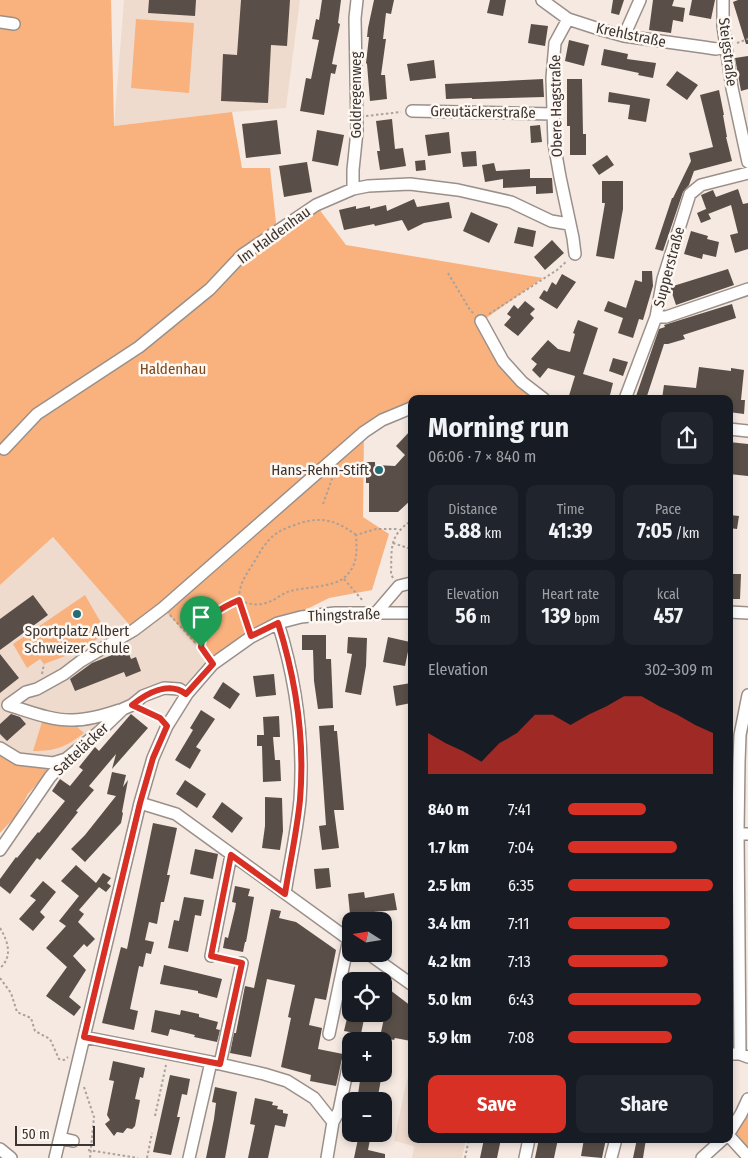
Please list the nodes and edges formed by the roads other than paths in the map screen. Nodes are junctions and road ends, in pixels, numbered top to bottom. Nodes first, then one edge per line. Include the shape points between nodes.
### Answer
1 (357, 0) edge
2 (542, 0) edge
3 (640, 0) edge
4 (723, 0) edge
5 (568, 19) junction
6 (0, 22) edge
7 (14, 24) dead end
8 (624, 36) junction
9 (726, 47) junction
10 (412, 111) road end
11 (554, 114) junction
12 (744, 126) edge
13 (748, 162) edge
14 (748, 173) edge
15 (354, 189) junction
16 (570, 224) junction
17 (574, 254) road end
18 (748, 289) edge
19 (656, 317) junction
20 (481, 321) road end
21 (539, 395) edge
22 (627, 395) edge
23 (408, 409) edge
24 (733, 429) edge
25 (748, 431) edge
26 (0, 437) edge
27 (2, 451) edge
28 (408, 584) edge
29 (733, 612) edge
30 (408, 613) edge
31 (748, 613) edge
32 (375, 614) junction
33 (278, 623) junction
34 (186, 694) junction
35 (748, 695) edge
36 (128, 707) junction
37 (746, 716) edge
38 (0, 748) edge
39 (66, 759) junction
40 (743, 762) edge
41 (140, 803) junction
42 (738, 833) edge
43 (0, 850) edge
44 (231, 855) junction
45 (285, 894) junction
46 (342, 934) edge
47 (211, 956) road end
48 (345, 962) edge
49 (380, 962) edge
50 (242, 963) road end
51 (408, 982) edge
52 (329, 1034) dead end
53 (84, 1037) junction
54 (739, 1055) edge
55 (216, 1063) junction
56 (345, 1082) edge
57 (748, 1099) edge
58 (333, 1122) junction
59 (733, 1127) edge
60 (60, 1138) junction
61 (733, 1139) edge
62 (73, 1141) dead end
63 (528, 1143) edge
64 (615, 1143) edge
65 (719, 1143) edge
66 (0, 1149) edge
67 (748, 1157) edge
68 (11, 1158) edge
69 (55, 1158) edge
70 (189, 1158) edge
71 (327, 1158) edge
72 (525, 1158) edge
73 (611, 1158) edge
74 (702, 1158) edge

1 - 15 street, Goldregenweg
2 - 5 street, Krehlstraße
3 - 8 street
4 - 9 street, Steigstraße
5 - 8 street, Krehlstraße
5 - 11 street, Obere Hagstraße via 555,44 552,78
6 - 7 street
8 - 9 street, Krehlstraße
9 - 12 street, Steigstraße
10 - 11 street, Greutäckerstraße
11 - 16 street, Obere Hagstraße via 556,152
12 - 13 street, Steigstraße
14 - 19 street, Supperstraße via 701,185 690,194 663,279
15 - 16 street, Im Haldenhau via 410,184 458,190 511,202 551,221
15 - 27 street, Im Haldenhau via 316,205 242,255 210,289 138,347 37,414
16 - 17 street, Obere Hagstraße
18 - 19 street via 666,317
19 - 22 street, Supperstraße
20 - 21 street via 504,361
23 - 36 street via 364,432 134,630 8,705 47,717 73,720
24 - 25 street
26 - 27 street, Im Haldenhau
28 - 32 street via 399,586
29 - 31 street
30 - 32 street, Thingstraße
32 - 33 street, Thingstraße via 335,613
33 - 34 street, Thingstraße via 251,636 213,664
33 - 45 street via 295,687 301,766
34 - 36 street, Satteläcker via 179,689 164,688 143,696
34 - 41 street, Thingstraße via 153,758
35 - 37 street
36 - 39 street, Satteläcker
37 - 40 street via 740,735
38 - 39 street via 18,759 53,762
39 - 43 street, Satteläcker
40 - 42 street
41 - 44 street via 176,814
41 - 53 street, Thingstraße
42 - 54 street
44 - 45 street
44 - 47 street
45 - 46 street
48 - 52 street
49 - 51 street
50 - 55 street
53 - 55 street
53 - 60 street, Thingstraße
55 - 58 street via 287,1081 314,1098
55 - 70 street
56 - 58 street via 339,1111
57 - 59 street
58 - 71 street
60 - 62 street
60 - 69 street, Thingstraße
61 - 67 street
63 - 72 street
64 - 73 street
65 - 74 street
66 - 68 street

